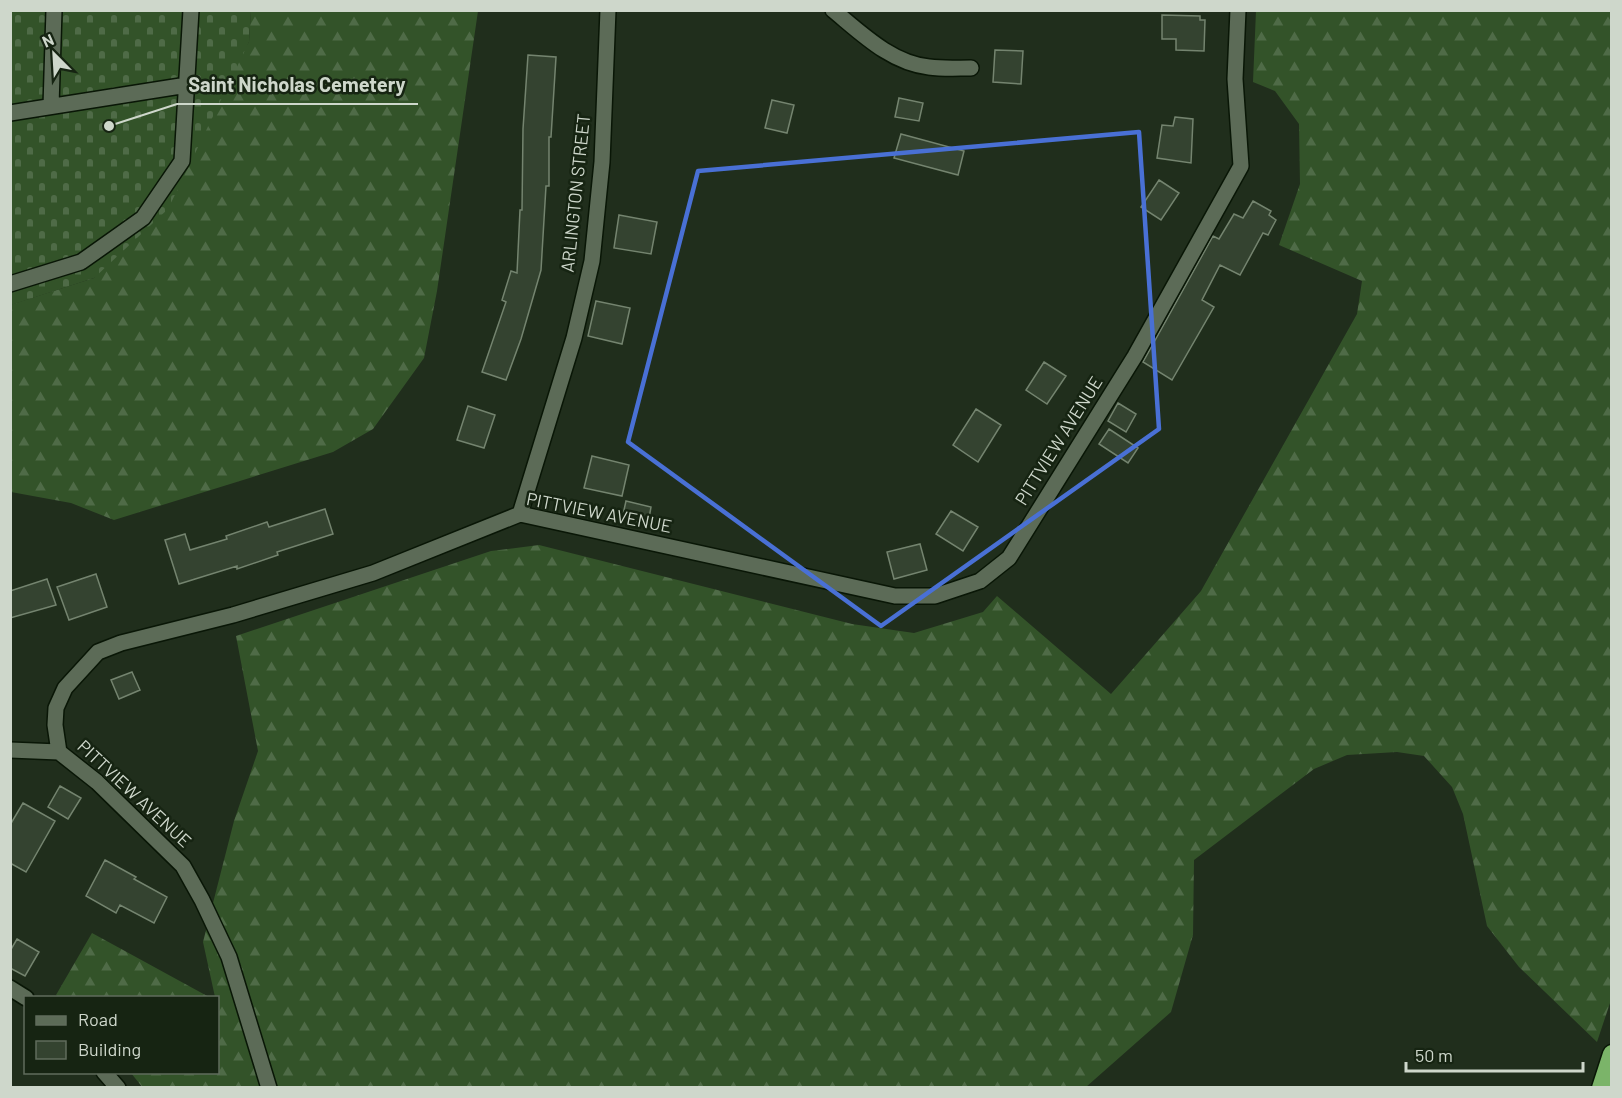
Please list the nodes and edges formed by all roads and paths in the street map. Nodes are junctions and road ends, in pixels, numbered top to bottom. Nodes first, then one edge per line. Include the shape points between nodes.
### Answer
1 (54, 10) edge
2 (191, 10) edge
3 (608, 10) edge
4 (833, 10) edge
5 (1238, 10) edge
6 (971, 68) dead end
7 (188, 85) junction
8 (51, 106) junction
9 (10, 113) edge
10 (10, 284) edge
11 (520, 514) junction
12 (10, 750) edge
13 (59, 752) junction
14 (10, 988) edge
15 (24, 997) edge
16 (1611, 1054) edge
17 (106, 1074) edge
18 (118, 1088) edge
19 (269, 1088) edge
20 (1601, 1088) edge

1 - 8 street
2 - 7 street
3 - 11 street, ARLINGTON STREET via 602,162 592,261 574,338
4 - 6 street via 876,45 902,60 928,67
5 - 11 street, PITTVIEW AVENUE via 1235,79 1241,166 1135,356 1009,558 980,581 935,596 895,596
7 - 8 street
7 - 10 street via 182,161 143,218 81,262
8 - 9 street
11 - 13 street, PITTVIEW AVENUE via 373,573 233,615 121,642 98,652 64,688 55,725
12 - 13 street
13 - 19 street, PITTVIEW AVENUE via 183,866 229,957
14 - 15 street
16 - 20 highway
17 - 18 street

